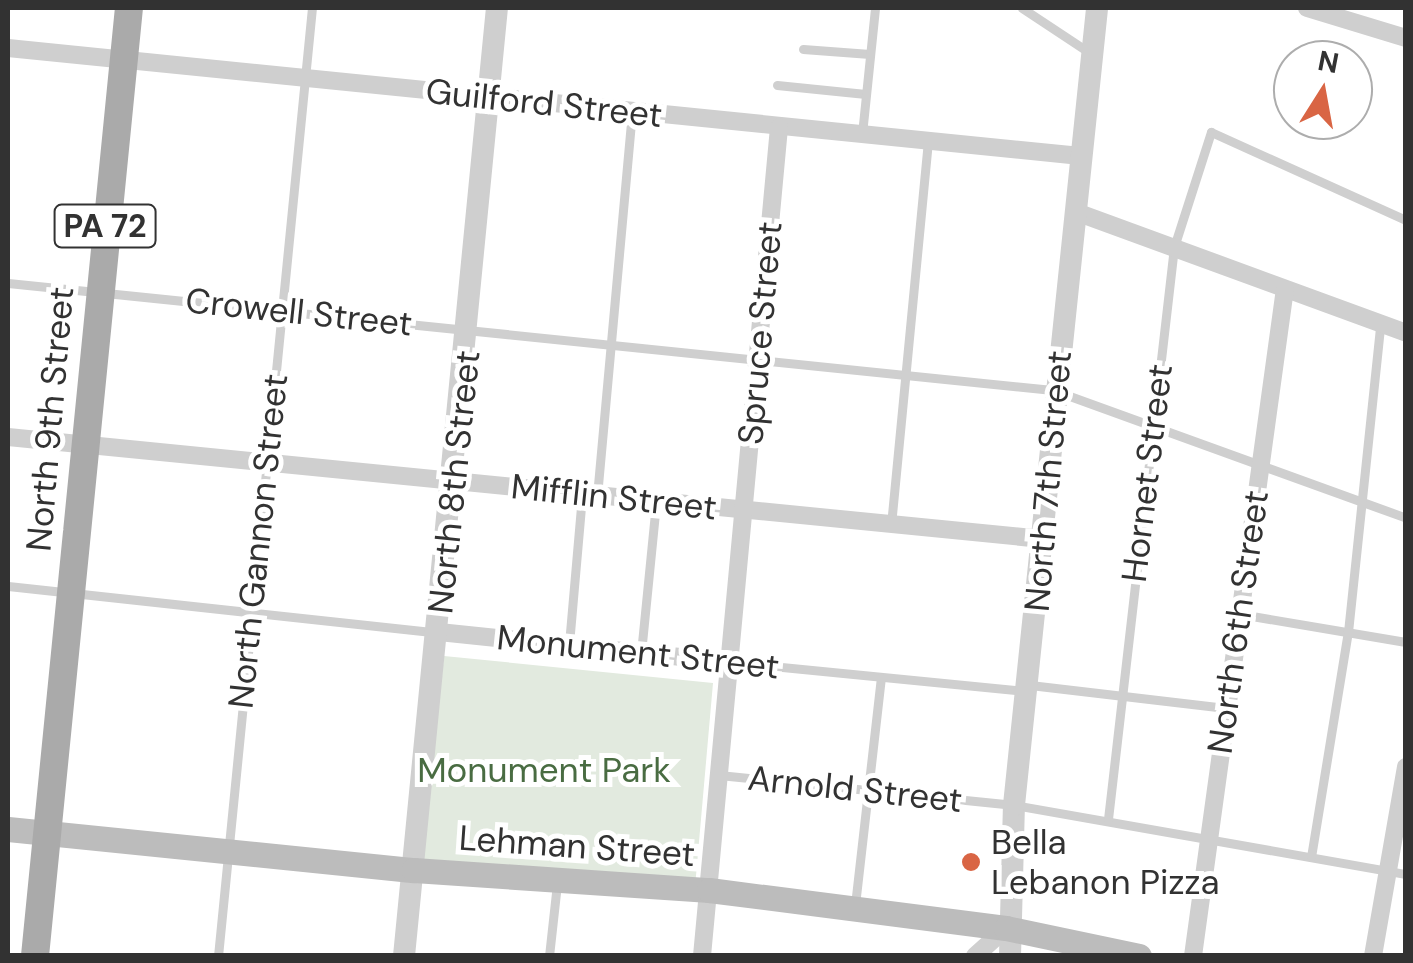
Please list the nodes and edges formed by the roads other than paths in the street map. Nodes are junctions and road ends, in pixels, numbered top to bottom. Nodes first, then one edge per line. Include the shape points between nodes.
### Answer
1 (129, 8) edge
2 (312, 8) edge
3 (497, 8) edge
4 (875, 8) edge
5 (1022, 8) edge
6 (1097, 8) edge
7 (1307, 8) edge
8 (1406, 38) edge
9 (8, 48) edge
10 (803, 50) dead end
11 (870, 54) junction
12 (1092, 54) junction
13 (124, 59) junction
14 (305, 78) junction
15 (777, 85) dead end
16 (866, 94) junction
17 (490, 96) junction
18 (632, 113) junction
19 (780, 128) junction
20 (862, 137) junction
21 (928, 144) junction
22 (1081, 156) junction
23 (1076, 212) junction
24 (1406, 220) edge
25 (1174, 247) junction
26 (8, 282) edge
27 (1285, 289) junction
28 (97, 292) junction
29 (282, 310) junction
30 (1380, 325) junction
31 (469, 328) junction
32 (1406, 333) edge
33 (611, 342) junction
34 (758, 358) junction
35 (906, 372) junction
36 (1054, 390) junction
37 (1154, 423) junction
38 (8, 437) edge
39 (84, 444) junction
40 (266, 462) junction
41 (1259, 464) junction
42 (452, 480) junction
43 (590, 495) junction
44 (656, 500) junction
45 (1362, 501) junction
46 (744, 509) junction
47 (1406, 518) edge
48 (891, 525) junction
49 (1042, 538) junction
50 (8, 586) edge
51 (73, 592) junction
52 (251, 614) junction
53 (1240, 614) junction
54 (439, 632) junction
55 (1348, 632) junction
56 (1406, 642) edge
57 (569, 644) junction
58 (641, 653) junction
59 (730, 662) junction
60 (881, 677) junction
61 (1030, 688) junction
62 (1121, 696) junction
63 (1227, 708) junction
64 (1406, 767) edge
65 (719, 775) junction
66 (869, 790) junction
67 (1014, 805) junction
68 (1108, 819) junction
69 (8, 829) edge
70 (49, 833) junction
71 (1209, 838) junction
72 (228, 851) junction
73 (1311, 857) junction
74 (414, 870) junction
75 (1396, 872) edge
76 (558, 879) junction
77 (709, 890) junction
78 (855, 908) junction
79 (1006, 928) junction
80 (35, 956) edge
81 (218, 956) edge
82 (404, 956) edge
83 (550, 956) edge
84 (702, 956) edge
85 (975, 956) edge
86 (1010, 956) edge
87 (1139, 956) edge
88 (1192, 956) edge
89 (1372, 956) edge

1 - 13 main road, North 9th Street / PA 72
2 - 14 lane, North Gannon Street
3 - 17 street, North 8th Street
4 - 11 lane
5 - 12 lane
6 - 12 street, North 7th Street
7 - 8 street
9 - 13 street, Guilford Street
10 - 11 lane
11 - 16 lane
12 - 22 street, North 7th Street
13 - 14 street, Guilford Street
13 - 28 main road, North 9th Street / PA 72
14 - 17 street, Guilford Street
14 - 29 lane, North Gannon Street
15 - 16 lane
16 - 20 lane
17 - 18 street, Guilford Street
17 - 31 street, North 8th Street
18 - 19 street, Guilford Street
18 - 33 lane
19 - 20 street, Guilford Street
19 - 34 street, Spruce Street
20 - 21 street, Guilford Street
21 - 22 street, Guilford Street
21 - 35 lane
22 - 23 street, North 7th Street
23 - 25 street
23 - 36 street, North 7th Street
24 - 25 lane, Hornet Street via 1211,132
25 - 27 street
25 - 37 lane, Hornet Street
26 - 28 lane, Crowell Street
27 - 30 street
27 - 41 street, North 6th Street
28 - 29 lane, Crowell Street
28 - 39 main road, North 9th Street / PA 72
29 - 31 lane, Crowell Street
29 - 40 lane, North Gannon Street
30 - 32 street
30 - 45 lane
31 - 33 lane, Crowell Street
31 - 42 street, North 8th Street
33 - 34 lane, Crowell Street
33 - 43 lane
34 - 35 lane, Crowell Street
34 - 46 street, Spruce Street
35 - 36 lane, Crowell Street
35 - 48 lane
36 - 37 lane, Crowell Street
36 - 49 street, North 7th Street
37 - 41 lane, Crowell Street
37 - 62 lane, Hornet Street
38 - 39 street, Mifflin Street
39 - 40 street, Mifflin Street
39 - 51 main road, North 9th Street / PA 72
40 - 42 street, Mifflin Street
40 - 52 lane, North Gannon Street
41 - 45 lane, Crowell Street
41 - 53 street, North 6th Street
42 - 43 street, Mifflin Street
42 - 54 street, North 8th Street
43 - 44 street, Mifflin Street
43 - 57 lane
44 - 46 street, Mifflin Street
44 - 58 lane
45 - 47 lane, Crowell Street
45 - 55 lane
46 - 48 street, Mifflin Street
46 - 59 street, Spruce Street
48 - 49 street, Mifflin Street
49 - 61 street, North 7th Street
50 - 51 lane, Monument Street
51 - 52 lane, Monument Street
51 - 70 main road, North 9th Street / PA 72
52 - 54 lane, Monument Street
52 - 72 lane, North Gannon Street
53 - 55 lane
53 - 63 street, North 6th Street
54 - 57 street, Monument Street
54 - 74 street, North 8th Street
55 - 56 lane
55 - 73 lane
57 - 58 street, Monument Street
58 - 59 street, Monument Street
59 - 60 lane, Monument Street
59 - 65 street, Spruce Street
60 - 61 lane, Monument Street
60 - 66 lane
61 - 62 lane, Monument Street
61 - 67 street, North 7th Street
62 - 63 lane, Monument Street
62 - 68 lane, Hornet Street
63 - 71 street, North 6th Street
64 - 75 street
65 - 66 lane, Arnold Street
65 - 77 street, Spruce Street
66 - 67 lane, Arnold Street
66 - 78 lane
67 - 68 lane, Arnold Street
67 - 79 street, North 7th Street
68 - 71 lane, Arnold Street
69 - 70 main road, Lehman Street
70 - 72 main road, Lehman Street
70 - 80 main road, North 9th Street / PA 72
71 - 73 lane, Arnold Street
71 - 88 street, North 6th Street
72 - 74 main road, Lehman Street
72 - 81 lane, North Gannon Street
73 - 75 lane, Arnold Street
74 - 76 main road, Lehman Street
74 - 82 street, North 8th Street
75 - 89 street
76 - 77 main road, Lehman Street
76 - 83 lane
77 - 78 main road, Lehman Street
77 - 84 street, Spruce Street
78 - 79 main road, Lehman Street
79 - 85 street
79 - 86 street, North 7th Street
79 - 87 main road, Lehman Street

